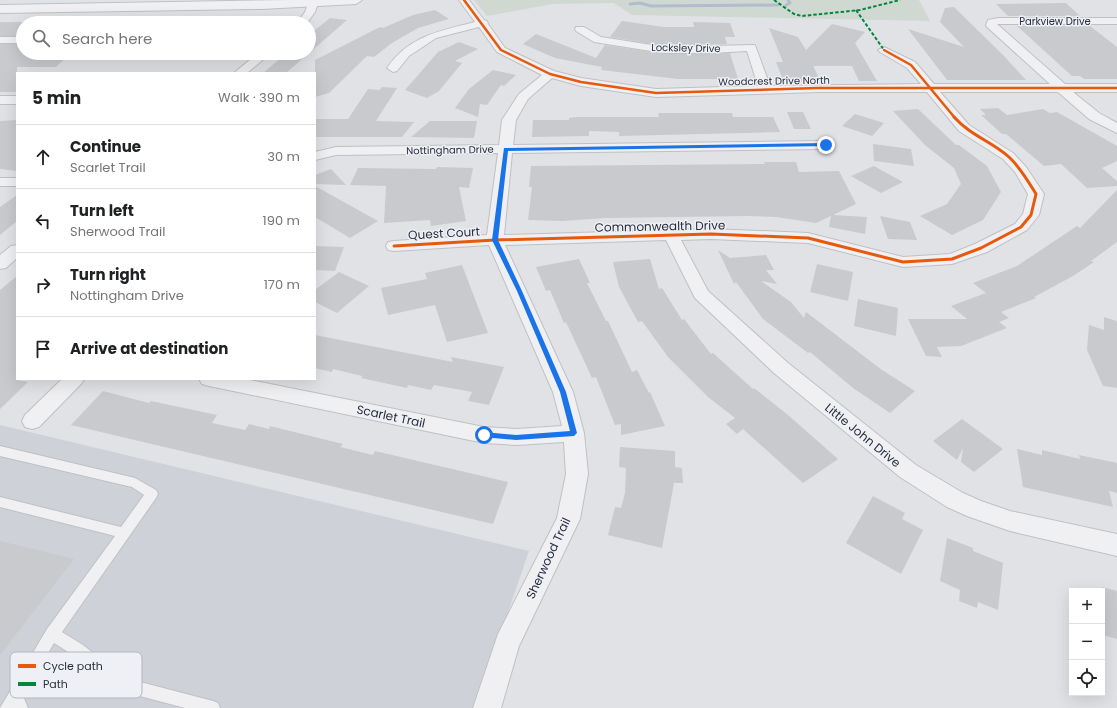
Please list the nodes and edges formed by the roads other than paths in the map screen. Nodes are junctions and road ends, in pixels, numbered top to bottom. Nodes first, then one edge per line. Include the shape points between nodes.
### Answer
1 (356, 0) edge
2 (464, 0) edge
3 (313, 3) junction
4 (0, 9) edge
5 (307, 16) edge
6 (1105, 21) junction
7 (1117, 21) edge
8 (483, 24) junction
9 (580, 28) dead end
10 (1117, 30) edge
11 (0, 40) edge
12 (16, 40) edge
13 (884, 50) dead end
14 (256, 60) edge
15 (393, 68) dead end
16 (241, 72) edge
17 (550, 74) junction
18 (1062, 88) junction
19 (1117, 88) edge
20 (766, 89) junction
21 (931, 89) junction
22 (0, 100) edge
23 (16, 100) edge
24 (1117, 129) edge
25 (826, 145) dead end
26 (505, 149) junction
27 (316, 156) edge
28 (0, 182) edge
29 (16, 182) edge
30 (671, 235) junction
31 (495, 240) junction
32 (394, 246) dead end
33 (16, 251) edge
34 (0, 264) edge
35 (73, 380) edge
36 (215, 380) edge
37 (32, 421) dead end
38 (574, 433) junction
39 (0, 451) edge
40 (0, 502) edge
41 (123, 533) junction
42 (1117, 545) edge
43 (52, 634) junction
44 (41, 652) edge
45 (81, 652) edge
46 (142, 689) edge
47 (13, 698) edge
48 (17, 698) edge
49 (7, 708) edge
50 (22, 708) edge
51 (213, 708) edge
52 (487, 708) edge

1 - 3 street
2 - 8 street, Woodcrest Drive North
3 - 4 street
3 - 5 street
6 - 7 street, Parkview Drive
6 - 10 street
6 - 18 street, Parkview Drive via 992,22 994,29
8 - 15 street via 432,36 405,54
8 - 17 street, Woodcrest Drive North via 501,50
9 - 20 street, Locksley Drive via 598,40 664,50 751,47
11 - 12 street
13 - 21 street, Commonwealth Drive via 910,65
14 - 16 street
17 - 20 street, Woodcrest Drive North via 581,82 656,93
17 - 26 street via 523,97 509,120
18 - 19 street, Woodcrest Drive North
18 - 21 street, Woodcrest Drive North
18 - 24 street via 1094,116
20 - 21 street, Woodcrest Drive North
21 - 30 street, Commonwealth Drive via 964,128 1008,156 1021,170 1036,194 1031,215 1022,227 981,248 952,259 903,262 808,238
22 - 23 street
25 - 26 street, Nottingham Drive
26 - 27 street, Nottingham Drive via 336,151
26 - 31 street
28 - 29 street
30 - 31 street, Commonwealth Drive
30 - 42 street, Little John Drive via 701,294 781,368 908,471 955,500 975,509 1016,523
31 - 32 street, Quest Court
31 - 38 street, Sherwood Trail via 563,392
33 - 34 street
35 - 37 street
36 - 38 street, Scarlet Trail via 484,435 516,437
38 - 52 street, Sherwood Trail via 576,474 568,519 507,644
39 - 41 lane via 135,483 152,494
40 - 41 lane
41 - 43 lane
43 - 44 lane
43 - 45 lane
46 - 51 lane
47 - 49 lane
48 - 50 lane

